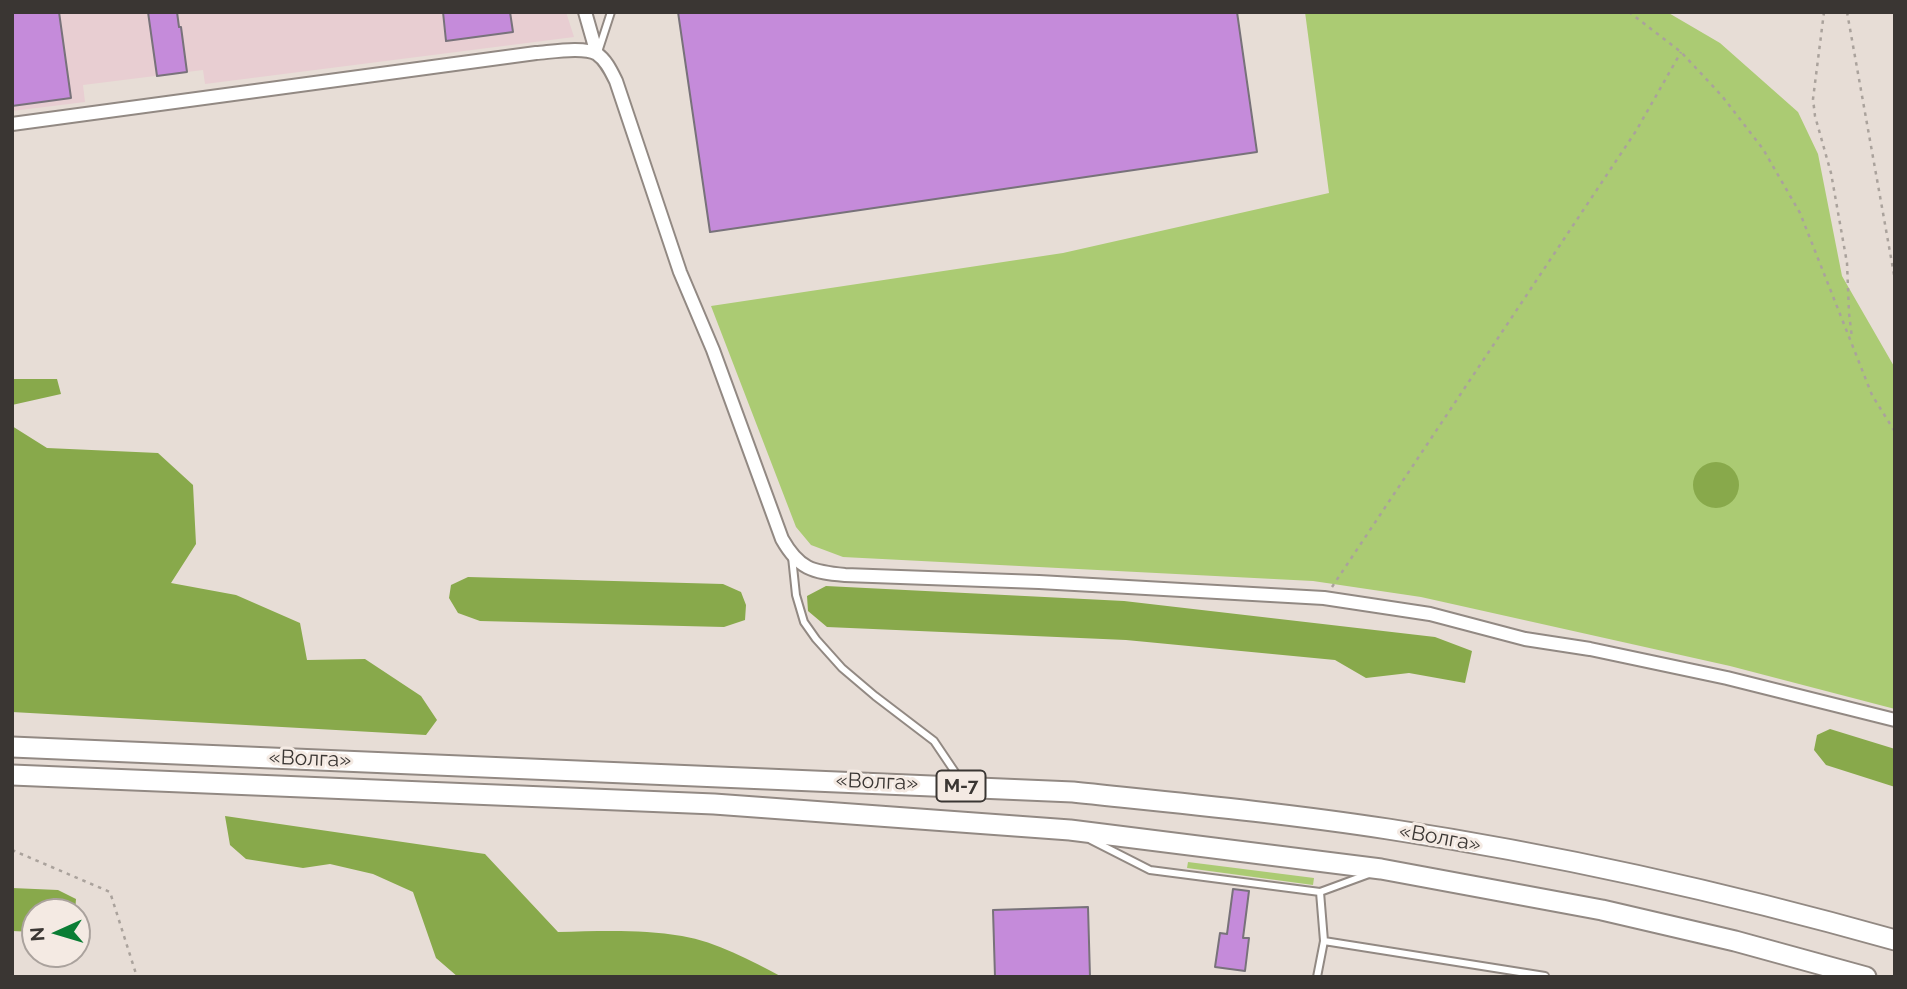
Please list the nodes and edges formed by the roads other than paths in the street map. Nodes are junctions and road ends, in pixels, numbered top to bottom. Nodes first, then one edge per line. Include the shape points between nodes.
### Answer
1 (585, 12) edge
2 (611, 12) edge
3 (597, 54) junction
4 (12, 124) edge
5 (792, 557) junction
6 (1895, 720) edge
7 (12, 747) edge
8 (12, 775) edge
9 (965, 786) junction
10 (1070, 830) junction
11 (1381, 869) junction
12 (1320, 892) junction
13 (1895, 940) edge
14 (1324, 941) junction
15 (1545, 976) edge
16 (1317, 977) edge
17 (1866, 977) edge

1 - 3 street
2 - 3 lane
3 - 4 street via 536,53
3 - 5 street via 615,81 680,272
5 - 6 street via 811,569 845,575 1324,598 1430,614
5 - 9 lane via 796,595 804,622 816,639 842,668 934,741
7 - 9 highway, «Волга» / М-7
8 - 10 highway, «Волга» / М-7 via 713,804
9 - 13 highway, «Волга» / М-7 via 1087,793 1388,829 1608,868
10 - 11 highway, «Волга» / М-7
10 - 12 lane via 1150,870
11 - 12 lane
11 - 17 highway, «Волга» / М-7 via 1602,909
12 - 14 lane
14 - 15 lane
14 - 16 lane

